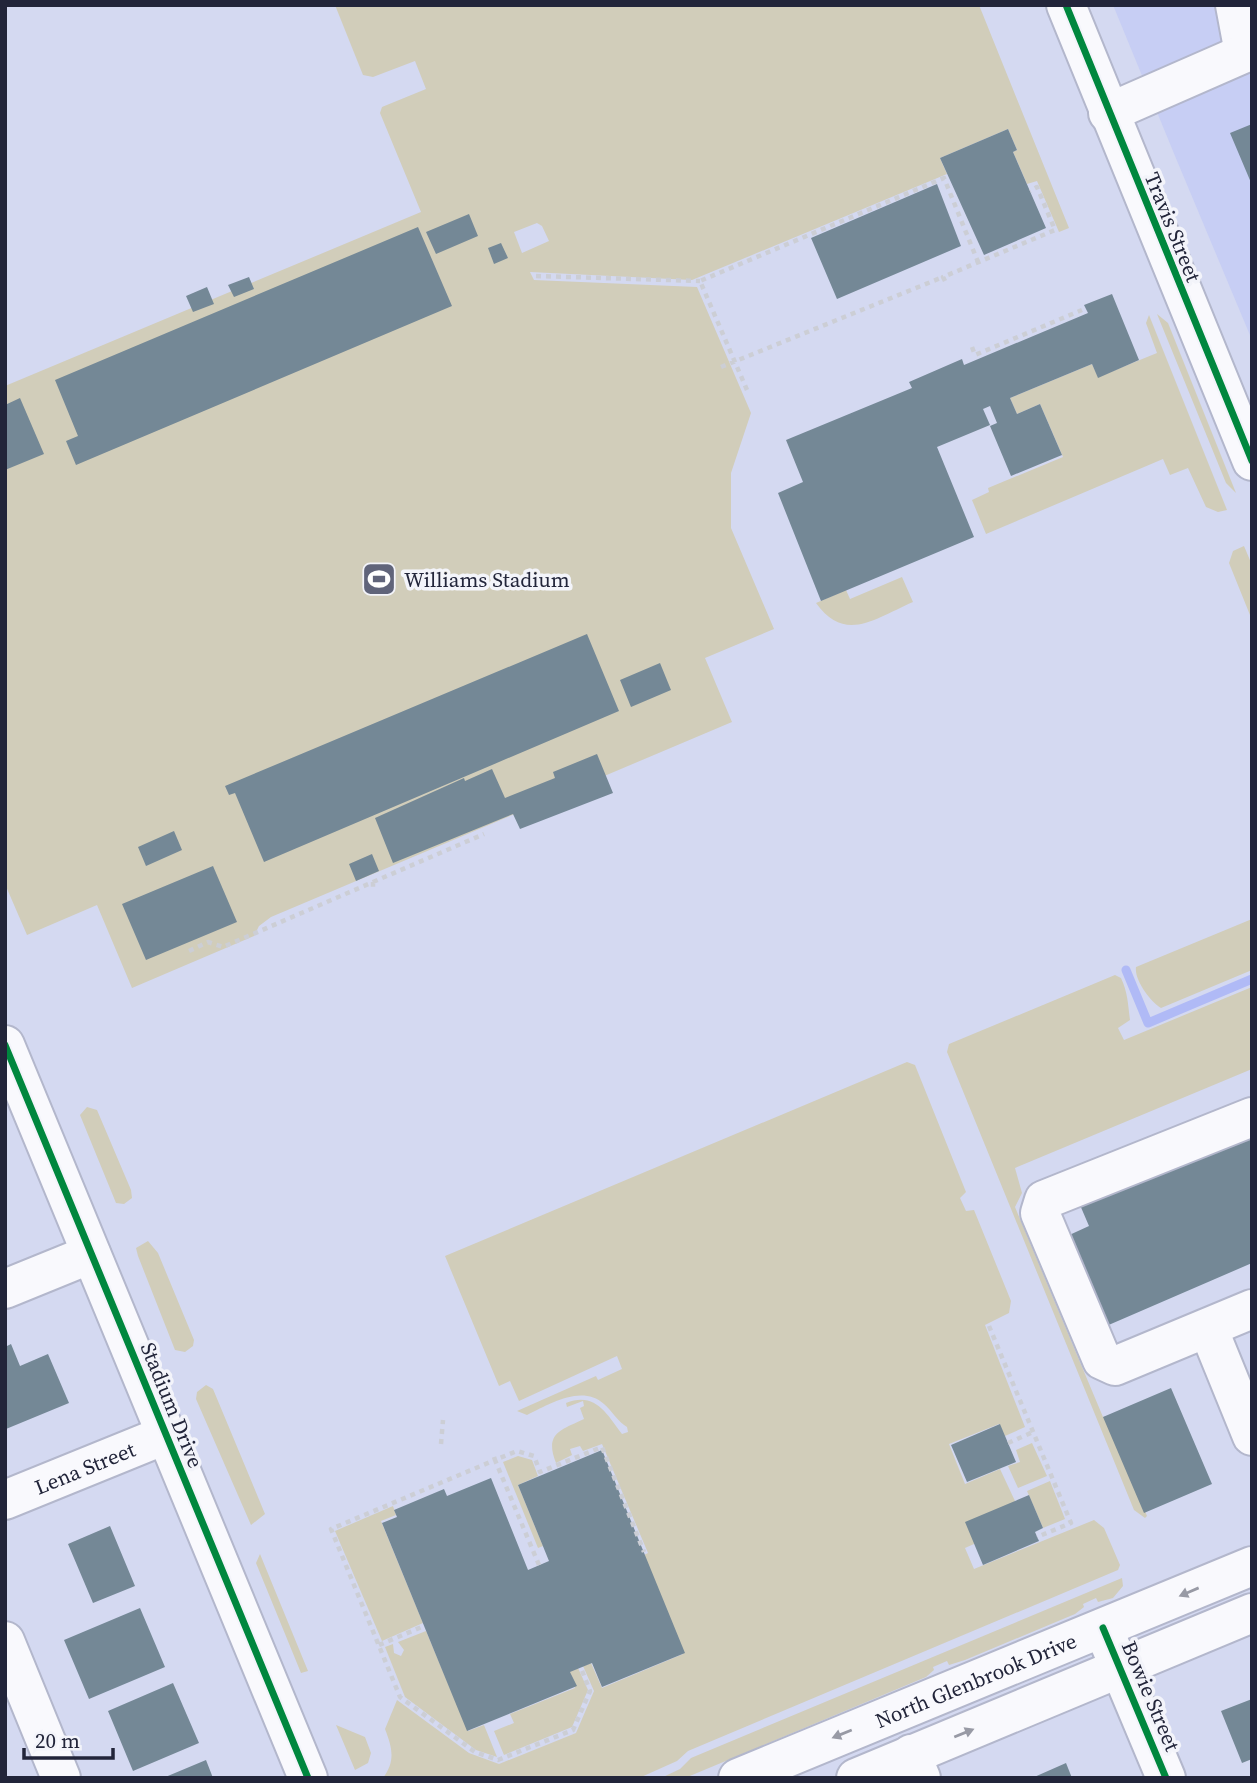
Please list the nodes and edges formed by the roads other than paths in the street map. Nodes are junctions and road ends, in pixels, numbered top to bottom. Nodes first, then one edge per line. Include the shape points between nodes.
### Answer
1 (1066, 5) edge
2 (1235, 5) edge
3 (1248, 51) edge
4 (1108, 113) junction
5 (1252, 461) edge
6 (8, 1058) edge
7 (1252, 1117) edge
8 (91, 1254) junction
9 (5, 1289) edge
10 (1252, 1309) edge
11 (1208, 1328) junction
12 (165, 1435) junction
13 (1252, 1436) edge
14 (5, 1500) edge
15 (1252, 1566) edge
16 (1252, 1613) edge
17 (1103, 1628) junction
18 (5, 1641) edge
19 (1121, 1670) junction
20 (916, 1766) edge
21 (61, 1778) edge
22 (308, 1778) edge
23 (738, 1778) edge
24 (856, 1778) edge
25 (1166, 1778) edge

1 - 4 street, Travis Street
2 - 3 street
3 - 4 street
4 - 5 street, Travis Street
6 - 8 street, Stadium Drive
7 - 11 street via 1044,1200 1040,1213 1102,1360 1115,1366
8 - 9 street
8 - 12 street, Stadium Drive
10 - 11 street
11 - 13 street
12 - 14 street, Lena Street
12 - 22 street, Stadium Drive
15 -> 17 street, North Glenbrook Drive
16 - 19 street
17 - 19 street, Bowie Street
17 -> 23 street, North Glenbrook Drive
18 - 21 street
20 -> 19 street
19 - 25 street, Bowie Street
20 - 24 street

